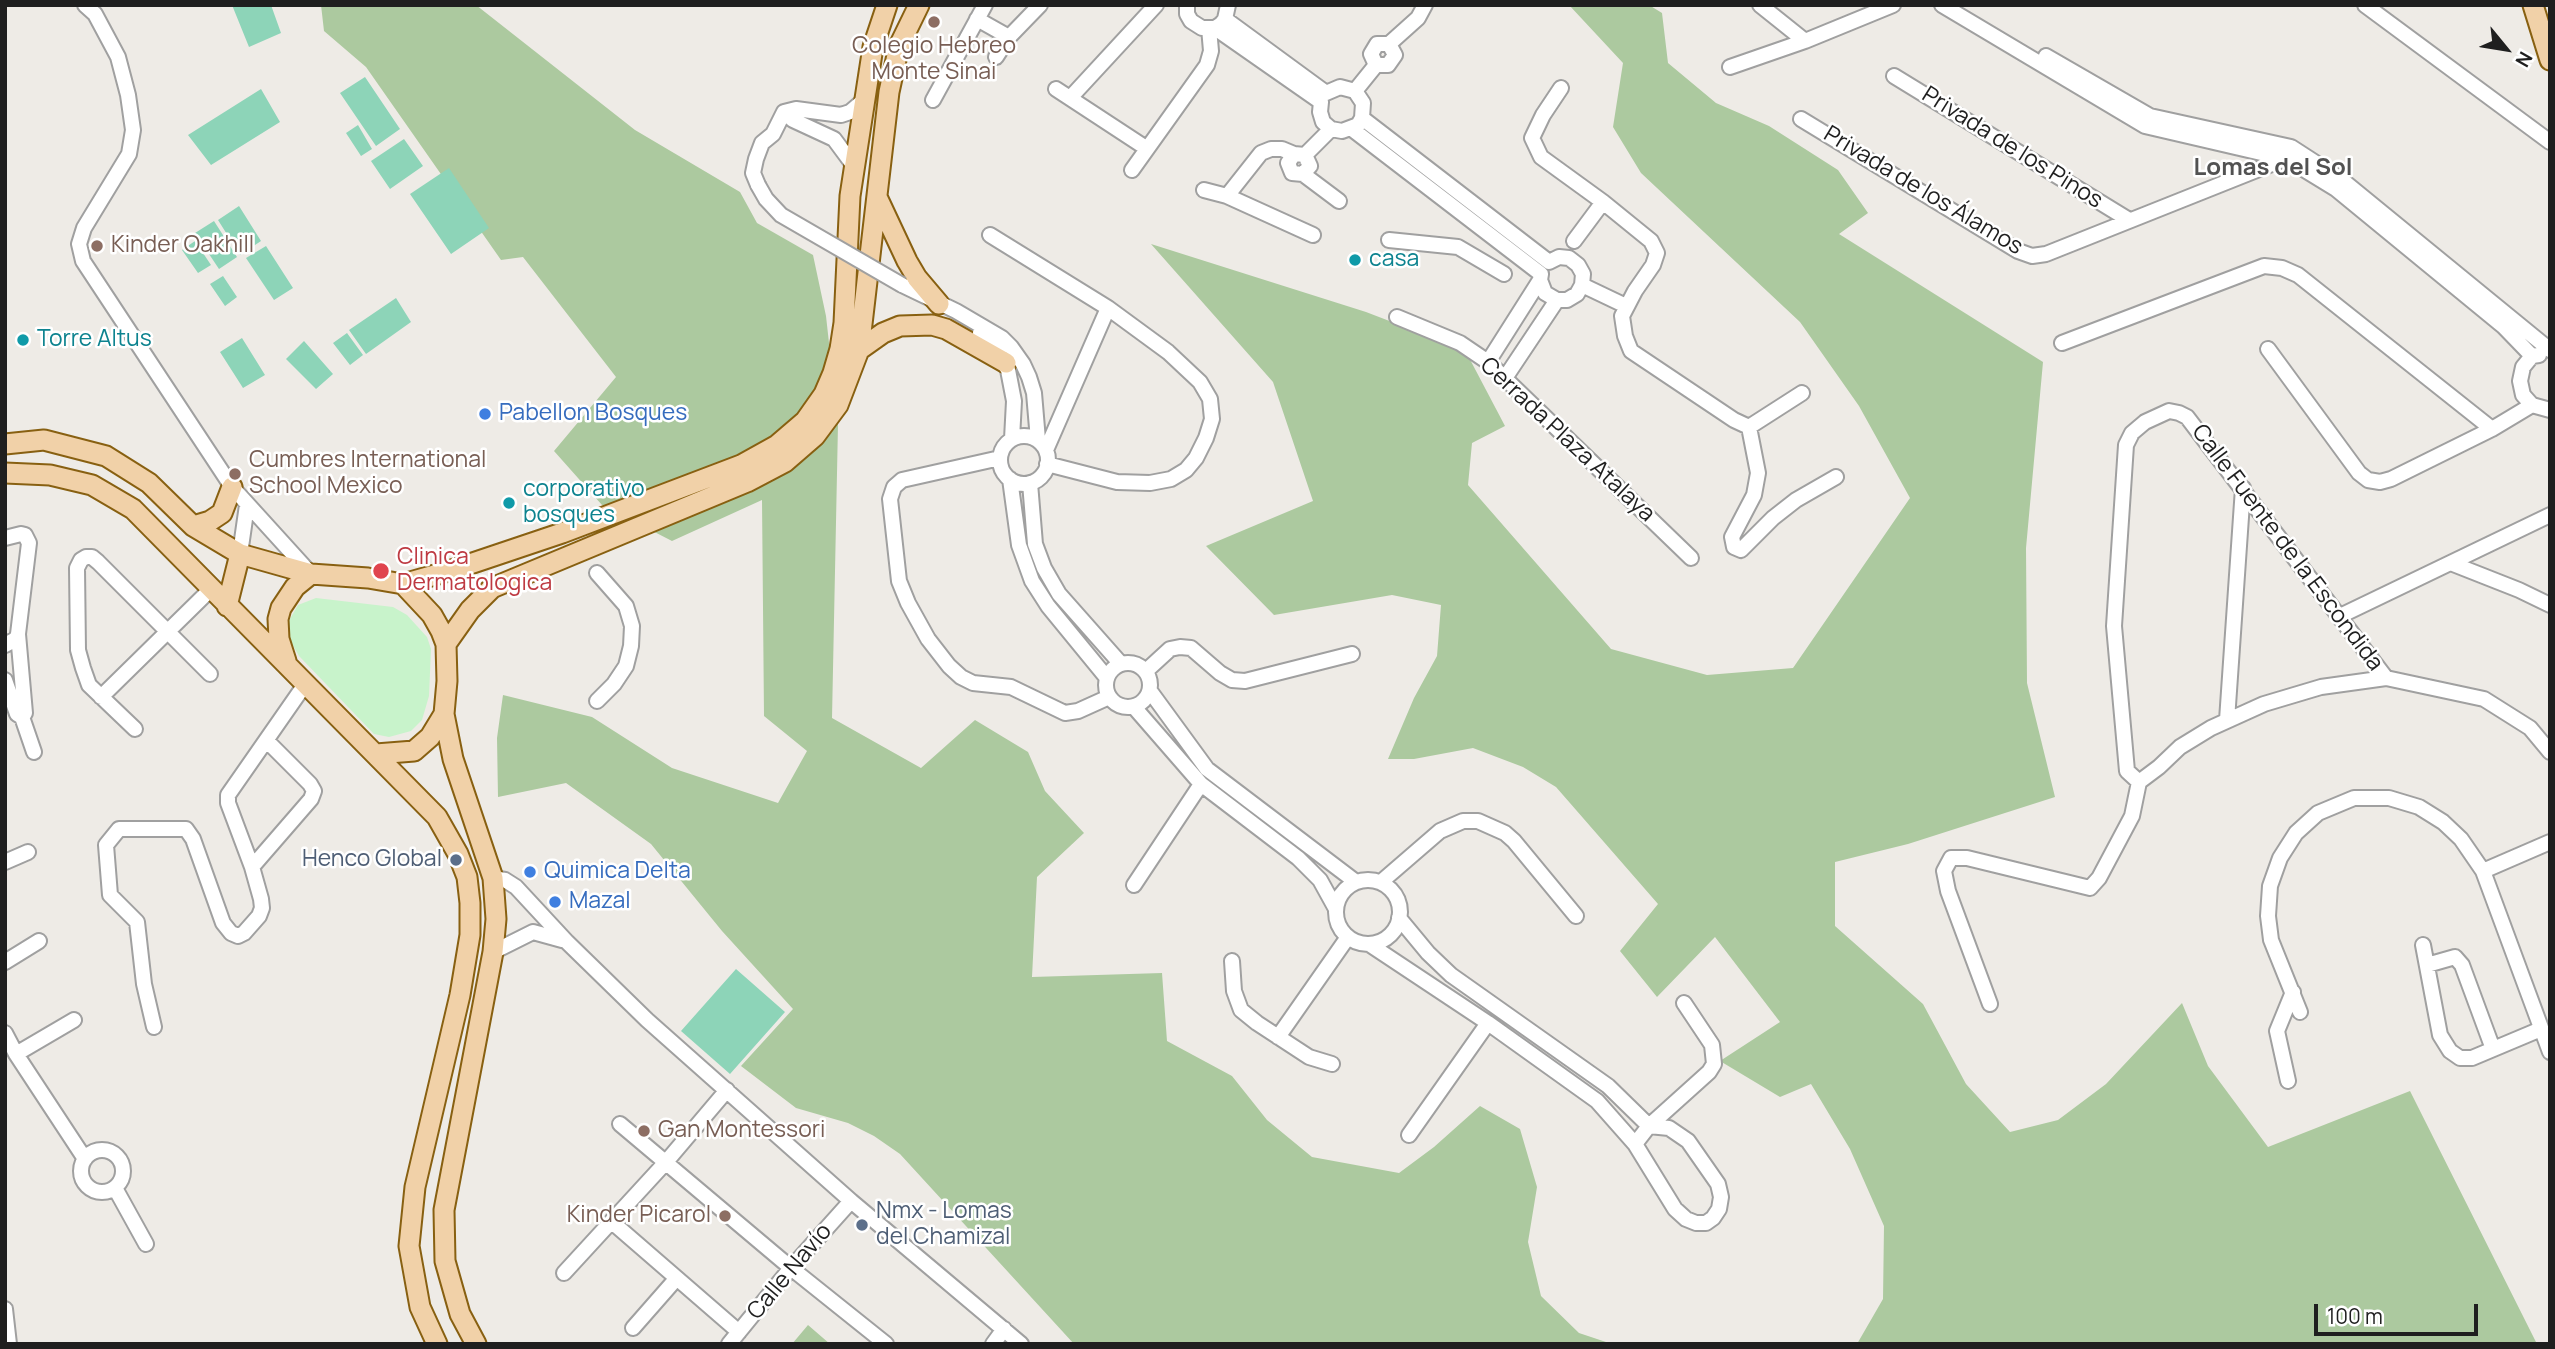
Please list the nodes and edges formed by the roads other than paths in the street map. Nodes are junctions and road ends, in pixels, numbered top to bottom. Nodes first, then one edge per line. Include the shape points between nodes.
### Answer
1 (85, 5) edge
2 (887, 5) edge
3 (985, 5) edge
4 (1041, 5) edge
5 (1156, 5) edge
6 (1174, 5) edge
7 (1425, 5) edge
8 (1760, 5) edge
9 (1893, 5) edge
10 (1942, 5) edge
11 (1959, 5) edge
12 (2365, 5) edge
13 (2533, 5) edge
14 (914, 8) edge
15 (1187, 10) edge
16 (977, 19) junction
17 (1219, 20) edge
18 (1009, 37) junction
19 (1805, 41) junction
20 (996, 57) dead end
21 (2550, 60) edge
22 (1730, 67) dead end
23 (1894, 76) dead end
24 (1561, 88) dead end
25 (1056, 89) dead end
26 (1355, 91) junction
27 (1070, 98) junction
28 (864, 100) junction
29 (933, 100) dead end
30 (784, 112) junction
31 (1801, 119) dead end
32 (1357, 124) junction
33 (804, 126) junction
34 (1331, 129) junction
35 (773, 134) junction
36 (2550, 142) edge
37 (1146, 148) junction
38 (2289, 153) junction
39 (1300, 155) junction
40 (854, 166) junction
41 (1132, 170) dead end
42 (1204, 190) dead end
43 (876, 195) junction
44 (1227, 196) junction
45 (1339, 201) dead end
46 (1604, 202) junction
47 (2129, 220) junction
48 (990, 235) dead end
49 (1313, 235) dead end
50 (1389, 240) dead end
51 (1574, 242) dead end
52 (1503, 244) junction
53 (1489, 264) junction
54 (1504, 274) dead end
55 (1540, 280) junction
56 (1582, 285) junction
57 (1557, 300) junction
58 (939, 304) junction
59 (1626, 306) junction
60 (1108, 308) junction
61 (1398, 317) dead end
62 (2062, 343) dead end
63 (1501, 344) junction
64 (2268, 349) dead end
65 (859, 350) junction
66 (2550, 351) edge
67 (2532, 356) junction
68 (1519, 358) junction
69 (1488, 362) junction
70 (1006, 363) junction
71 (1505, 377) junction
72 (1802, 393) dead end
73 (2532, 405) junction
74 (2550, 410) edge
75 (1749, 427) junction
76 (2492, 429) junction
77 (1012, 439) junction
78 (5, 444) edge
79 (1044, 451) junction
80 (106, 456) junction
81 (1000, 458) junction
82 (7, 473) edge
83 (1836, 477) dead end
84 (1010, 479) junction
85 (149, 483) junction
86 (1030, 483) junction
87 (232, 488) junction
88 (2243, 488) junction
89 (171, 505) junction
90 (247, 505) junction
91 (132, 509) junction
92 (2550, 514) edge
93 (148, 524) junction
94 (194, 526) junction
95 (5, 538) edge
96 (240, 554) junction
97 (1691, 558) dead end
98 (2453, 564) junction
99 (597, 573) dead end
100 (311, 574) junction
101 (403, 584) junction
102 (211, 589) junction
103 (2550, 605) edge
104 (227, 606) junction
105 (2340, 616) junction
106 (168, 632) junction
107 (18, 634) junction
108 (446, 644) junction
109 (5, 645) edge
110 (1352, 654) dead end
111 (1121, 664) junction
112 (289, 666) junction
113 (1146, 671) junction
114 (210, 674) dead end
115 (1107, 678) junction
116 (2386, 678) junction
117 (5, 680) edge
118 (306, 683) junction
119 (1150, 691) junction
120 (101, 697) junction
121 (1109, 697) junction
122 (597, 701) dead end
123 (1134, 707) junction
124 (444, 714) junction
125 (22, 717) junction
126 (2227, 720) junction
127 (135, 729) dead end
128 (267, 741) junction
129 (34, 752) dead end
130 (2550, 752) edge
131 (376, 754) junction
132 (2138, 782) junction
133 (1201, 784) junction
134 (2550, 842) edge
135 (27, 852) dead end
136 (5, 862) edge
137 (252, 867) junction
138 (2483, 871) junction
139 (493, 878) junction
140 (1356, 882) junction
141 (1381, 882) junction
142 (1133, 885) dead end
143 (470, 903) junction
144 (1336, 909) junction
145 (1576, 916) dead end
146 (1399, 918) junction
147 (1348, 937) junction
148 (38, 941) dead end
149 (567, 942) junction
150 (1368, 944) junction
151 (2423, 945) dead end
152 (493, 952) junction
153 (1232, 961) dead end
154 (5, 962) edge
155 (2427, 965) junction
156 (2292, 992) junction
157 (1684, 1003) dead end
158 (1990, 1003) dead end
159 (2301, 1012) dead end
160 (74, 1020) dead end
161 (1488, 1023) junction
162 (154, 1027) dead end
163 (2541, 1029) junction
164 (5, 1033) edge
165 (1278, 1037) junction
166 (2493, 1049) junction
167 (2550, 1052) edge
168 (16, 1054) junction
169 (1332, 1065) dead end
170 (2288, 1081) dead end
171 (727, 1090) junction
172 (620, 1124) dead end
173 (1649, 1126) junction
174 (1409, 1135) dead end
175 (1635, 1144) junction
176 (85, 1158) junction
177 (666, 1162) junction
178 (415, 1187) junction
179 (115, 1188) junction
180 (851, 1201) junction
181 (444, 1210) junction
182 (612, 1222) junction
183 (146, 1244) dead end
184 (791, 1268) junction
185 (564, 1273) dead end
186 (676, 1279) junction
187 (5, 1309) edge
188 (634, 1328) dead end
189 (1004, 1329) junction
190 (739, 1332) junction
191 (9, 1344) edge
192 (437, 1344) edge
193 (476, 1344) edge
194 (729, 1344) edge
195 (886, 1344) edge
196 (993, 1344) edge
197 (1021, 1344) edge

1 - 87 street via 118,57 133,130 129,154 85,228 79,244 83,261
2 - 28 main road via 873,47
3 - 16 street
4 - 18 street
5 - 27 street
6 - 15 street
7 - 26 street via 1390,44 1377,44 1371,54 1376,65
8 - 19 street
9 - 19 street
10 - 38 street via 2145,126
11 - 38 street via 2150,116
12 - 36 street
13 - 21 main road
14 - 43 main road via 899,46 889,92
15 - 17 street via 1191,21 1202,28
16 - 18 street
16 - 29 street
17 - 26 street via 1326,93 1340,87
17 - 34 street via 1321,102 1323,122
17 - 37 street via 1207,65
18 - 20 street
19 - 22 street
23 - 47 street, Privada de los Pinos
24 - 46 street via 1532,138 1541,157
25 - 27 street
26 - 32 street via 1363,103
27 - 37 street
28 - 30 street via 841,115 796,108
28 - 40 main road
30 - 33 street
30 - 35 street
31 - 47 street, Privada de los Álamos via 2032,256
32 - 34 street via 1342,131
32 - 52 street
32 - 56 street via 1549,262 1569,258 1583,274
33 - 35 street
33 - 40 street via 834,139
34 - 39 street
35 - 58 street, bridge via 762,143 753,173 765,199 780,215
37 - 41 street
38 - 47 street
38 - 66 street via 2342,180
38 - 67 street via 2503,326
39 - 44 street via 1282,149 1261,153
39 - 45 street via 1310,166 1303,174
40 - 101 main road via 844,323 833,373 805,421 777,445 741,464 580,526
42 - 44 street
43 - 58 main road via 906,261
43 - 65 main road
44 - 49 street
46 - 51 street
46 - 59 street via 1651,241 1657,253
48 - 60 street
50 - 53 street via 1458,247
52 - 53 street
52 - 55 street via 1541,274
53 - 54 street
55 - 57 street via 1545,293
55 - 63 street
56 - 57 street via 1567,300
56 - 59 street
57 - 68 street
58 - 70 street via 987,338
58 - 79 street via 1002,338 1018,356 1034,393
59 - 75 street via 1622,316 1631,351
60 - 79 street
60 - 79 street via 1168,352 1199,382 1210,399 1212,419 1206,438 1186,470 1150,483 1117,482
61 - 69 street, Cerrada Plaza Atalaya via 1460,343
62 - 76 street via 2264,266 2281,268 2298,275
63 - 68 street
63 - 69 street
64 - 76 street via 2368,480 2391,479
65 - 70 main road via 900,326 932,326 946,329
65 - 108 main road via 838,405 815,436 785,462 492,588
66 - 67 street
67 - 73 street via 2519,381
68 - 71 street
69 - 71 street, Cerrada Plaza Atalaya
70 - 77 street via 1014,401
71 - 97 street, Cerrada Plaza Atalaya
72 - 75 street
73 - 74 street
73 - 76 street
75 - 83 street via 1758,473 1754,495 1732,537 1734,547 1741,550 1788,506
77 - 79 street via 1030,436
77 - 81 street
78 - 80 main road via 44,440
79 - 86 street via 1044,472
80 - 82 main road via 94,474 23,463
80 - 85 main road
81 - 84 street
81 - 121 street via 902,480 894,487 890,499 899,580 908,603 949,666 973,683 1011,687 1065,713
82 - 91 main road via 50,475 92,485
84 - 86 street
84 - 115 street via 1019,545 1031,581
85 - 89 main road
85 - 91 main road
86 - 111 street via 1035,544 1044,568 1059,593
87 - 90 street
87 - 94 main road via 222,513
88 - 105 street, Calle Fuente de la Escondida
88 - 126 street
88 - 132 street, Calle Fuente de la Escondida via 2179,413 2169,411 2145,422 2126,445 2114,626 2127,771
89 - 93 main road
89 - 94 main road
90 - 96 street
90 - 100 street
91 - 93 main road
92 - 98 street
93 - 102 main road
94 - 96 main road
95 - 107 street via 21,534 29,543
96 - 100 main road
96 - 104 main road
98 - 103 street
98 - 105 street
99 - 122 street via 626,606 632,626 626,666
100 - 101 main road
100 - 112 main road via 295,587 278,619 279,639
101 - 108 main road via 432,615
102 - 104 main road
102 - 106 street
104 - 112 main road
105 - 116 street, Calle Fuente de la Escondida
106 - 114 street
106 - 120 street
106 - 120 street via 92,557 81,560 77,568 78,650 89,685
107 - 109 street
107 - 125 street
108 - 124 main road
110 - 113 street via 1245,681 1232,680 1191,648 1180,647 1170,649
111 - 113 street via 1135,663
111 - 115 street
112 - 118 main road
113 - 119 street
115 - 121 street
116 - 126 street via 2320,687
116 - 130 street via 2484,699 2530,728
117 - 125 street via 17,715
118 - 128 street
118 - 131 main road
119 - 123 street
119 - 140 street via 1207,769
120 - 127 street
121 - 123 street via 1120,706
123 - 133 street
124 - 131 main road via 430,737 414,751
124 - 139 main road via 453,759
125 - 129 street
126 - 132 street via 2180,747
128 - 137 street via 228,794
128 - 137 street via 314,791 312,799
131 - 143 main road via 437,817 449,836 467,877
132 - 158 street via 2132,816 2091,888 1951,858 1944,871 1948,891
133 - 142 street
133 - 144 street via 1298,858 1320,880
134 - 138 street
135 - 136 street
137 - 162 street via 262,908 238,936 223,923 186,829 119,829 111,836 106,845 110,895 137,922
138 - 156 street via 2461,839 2419,807 2389,798 2354,798 2318,813 2296,833 2270,886 2271,940
138 - 163 street
139 - 143 main road
139 - 149 street via 516,887
139 - 152 main road
140 - 141 street
140 - 144 street via 1342,893
141 - 145 street via 1440,831 1463,821 1478,821 1514,841
141 - 146 street via 1396,897
143 - 178 main road via 460,995
144 - 147 street
146 - 150 street via 1388,936
146 - 173 street via 1451,975 1608,1086
147 - 150 street
147 - 165 street
148 - 154 street
149 - 152 street via 533,932
149 - 171 street
150 - 161 street
151 - 155 street
152 - 181 main road
153 - 165 street via 1241,1010
155 - 166 street via 2455,957 2462,965
155 - 166 street via 2440,1035 2449,1051 2472,1058
156 - 159 street
156 - 170 street via 2277,1031
157 - 173 street via 1712,1045 1714,1063
160 - 168 street
161 - 174 street
161 - 175 street via 1597,1101
163 - 166 street
163 - 167 street
164 - 168 street
165 - 169 street
168 - 176 street
171 - 177 street
171 - 180 street
172 - 177 street
173 - 175 street
173 - 175 street via 1670,1128 1688,1140 1718,1184 1721,1197 1713,1218 1696,1223 1675,1209
176 - 179 street via 81,1171 85,1184 103,1192
176 - 179 street via 102,1149 114,1153 124,1170
177 - 182 street
177 - 184 street
178 - 181 main road
178 - 192 main road via 409,1246 420,1307
179 - 183 street
180 - 184 street, Calle Navío
180 - 189 street
181 - 193 main road via 445,1261 460,1314
182 - 185 street
182 - 186 street
184 - 190 street, Calle Navío
184 - 195 street
186 - 188 street
186 - 190 street
187 - 191 street
189 - 196 street
189 - 197 street
190 - 194 street, Calle Navío

